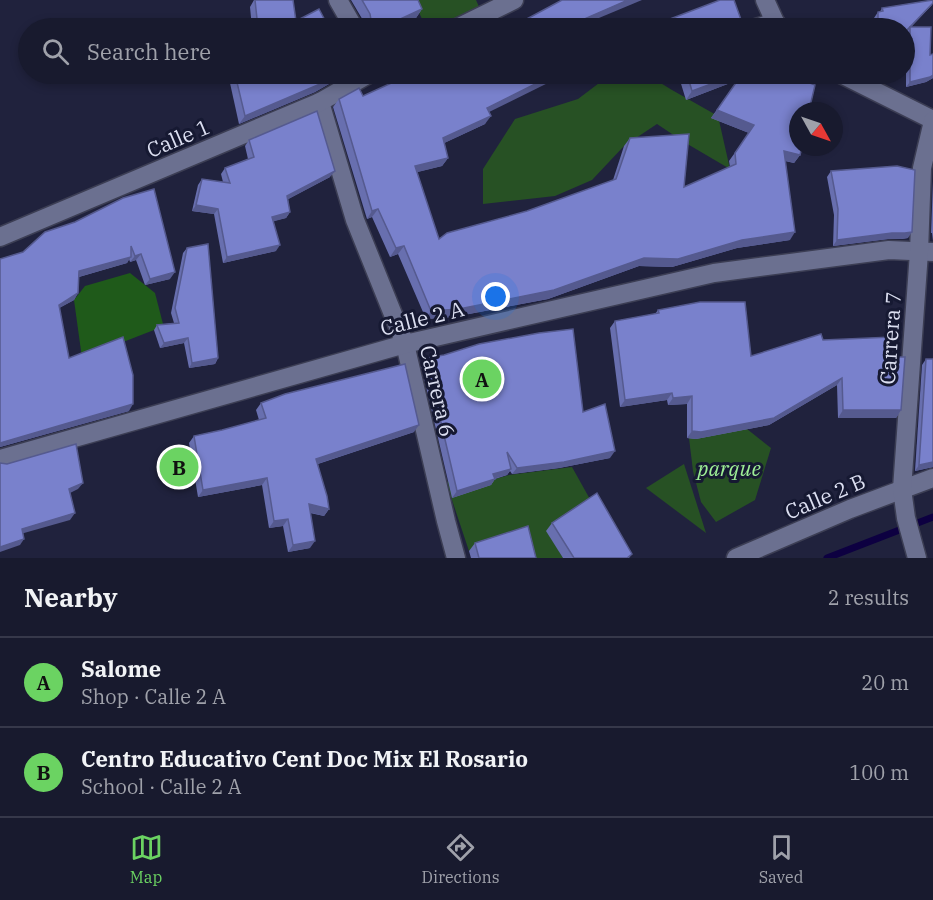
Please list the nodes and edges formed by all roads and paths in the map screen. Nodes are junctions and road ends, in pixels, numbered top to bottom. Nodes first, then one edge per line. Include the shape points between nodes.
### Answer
1 (338, 0) edge
2 (514, 0) edge
3 (765, 0) edge
4 (348, 18) edge
5 (477, 18) edge
6 (774, 18) edge
7 (352, 84) edge
8 (861, 84) edge
9 (320, 102) junction
10 (933, 121) edge
11 (0, 237) edge
12 (926, 252) edge
13 (405, 344) junction
14 (0, 459) edge
15 (933, 478) edge
16 (902, 489) junction
17 (916, 557) edge
18 (456, 558) edge
19 (736, 558) edge

1 - 4 street
2 - 5 street
3 - 6 street
7 - 9 street, Calle 1
8 - 10 street
9 - 11 street, Calle 1
9 - 13 street, Carrera 6 via 355,220
10 - 12 street, Carrera 7 via 922,168
12 - 13 street, Calle 2 A via 889,250 714,273
12 - 16 street, Carrera 7
13 - 14 street, Calle 2 A
13 - 18 street, Carrera 6
15 - 16 street, Calle 2 B
16 - 17 street, Carrera 7
16 - 19 street, Calle 2 B

